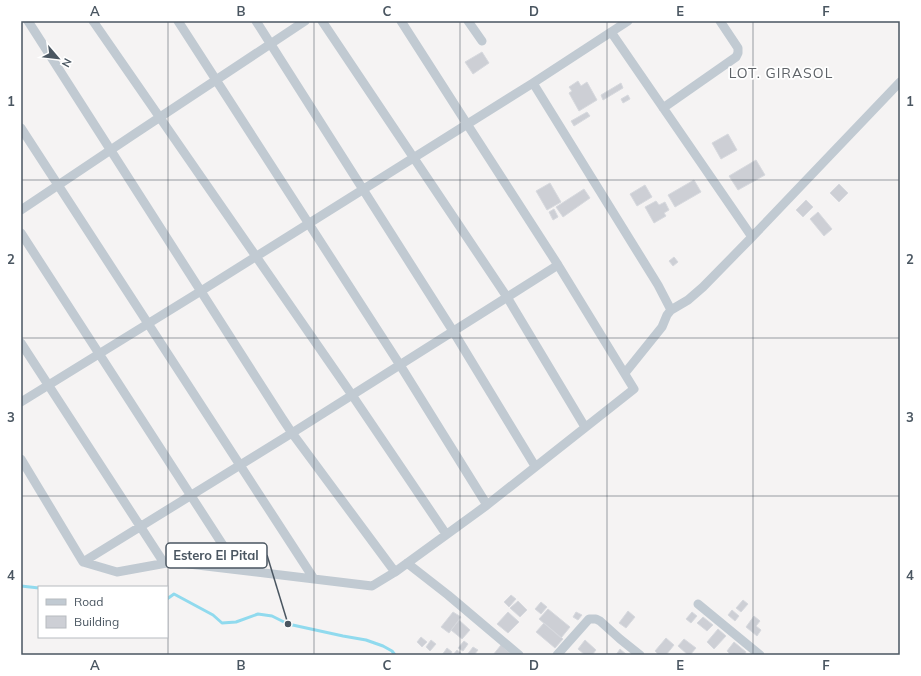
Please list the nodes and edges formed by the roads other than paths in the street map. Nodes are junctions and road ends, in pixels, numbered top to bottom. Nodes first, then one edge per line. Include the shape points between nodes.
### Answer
1 (28, 21) edge
2 (93, 21) edge
3 (178, 21) edge
4 (256, 21) edge
5 (305, 21) edge
6 (322, 21) edge
7 (401, 21) edge
8 (468, 21) edge
9 (628, 21) edge
10 (720, 21) edge
11 (611, 32) junction
12 (482, 41) dead end
13 (270, 44) junction
14 (215, 80) junction
15 (900, 82) edge
16 (533, 83) junction
17 (663, 108) junction
18 (160, 117) junction
19 (467, 124) junction
20 (21, 128) edge
21 (110, 149) junction
22 (414, 157) junction
23 (58, 185) junction
24 (363, 189) junction
25 (21, 210) edge
26 (308, 224) junction
27 (21, 233) edge
28 (752, 237) junction
29 (256, 256) junction
30 (558, 264) junction
31 (201, 291) junction
32 (507, 297) junction
33 (671, 310) junction
34 (148, 324) junction
35 (453, 331) junction
36 (21, 343) edge
37 (99, 354) junction
38 (400, 365) junction
39 (625, 373) junction
40 (48, 385) junction
41 (352, 395) junction
42 (21, 402) edge
43 (585, 427) junction
44 (292, 433) junction
45 (21, 459) edge
46 (240, 465) junction
47 (535, 466) junction
48 (191, 495) junction
49 (486, 505) junction
50 (140, 527) junction
51 (446, 534) junction
52 (82, 562) junction
53 (164, 563) junction
54 (407, 563) junction
55 (239, 570) junction
56 (395, 572) junction
57 (314, 579) junction
58 (698, 604) dead end
59 (758, 654) edge
60 (519, 655) edge
61 (557, 655) edge
62 (640, 655) edge

1 - 21 street
2 - 18 street
3 - 14 street
4 - 13 street
5 - 13 street
6 - 22 street
7 - 19 street
8 - 12 street
9 - 11 street
10 - 17 street via 738,48 736,57
11 - 16 street
11 - 17 street
13 - 14 street
13 - 24 street
14 - 18 street
14 - 26 street
15 - 28 street
16 - 19 street
16 - 33 street
17 - 28 street
18 - 21 street
18 - 29 street
19 - 22 street
19 - 30 street
20 - 23 street
21 - 23 street
21 - 31 street
22 - 24 street
22 - 32 street
23 - 25 street
23 - 34 street
24 - 26 street
24 - 35 street
26 - 29 street
26 - 38 street
27 - 37 street
28 - 33 street via 703,287
29 - 31 street
29 - 41 street
30 - 32 street
30 - 39 street
31 - 34 street
31 - 44 street
32 - 35 street
32 - 43 street
33 - 39 street via 662,327
34 - 37 street
34 - 46 street
35 - 38 street
35 - 47 street
36 - 40 street
37 - 40 street
37 - 48 street
38 - 41 street
38 - 49 street
39 - 43 street via 634,389
40 - 42 street
40 - 50 street
41 - 44 street
41 - 51 street
43 - 47 street
44 - 46 street
44 - 56 street
45 - 52 street
46 - 48 street
46 - 57 street
47 - 49 street
48 - 50 street
48 - 55 street
49 - 51 street
50 - 52 street
50 - 53 street
51 - 54 street
52 - 53 street via 117,572
53 - 55 street
54 - 56 street
54 - 60 street
55 - 57 street
56 - 57 street via 372,586
58 - 59 street
61 - 62 street via 592,618 600,621

